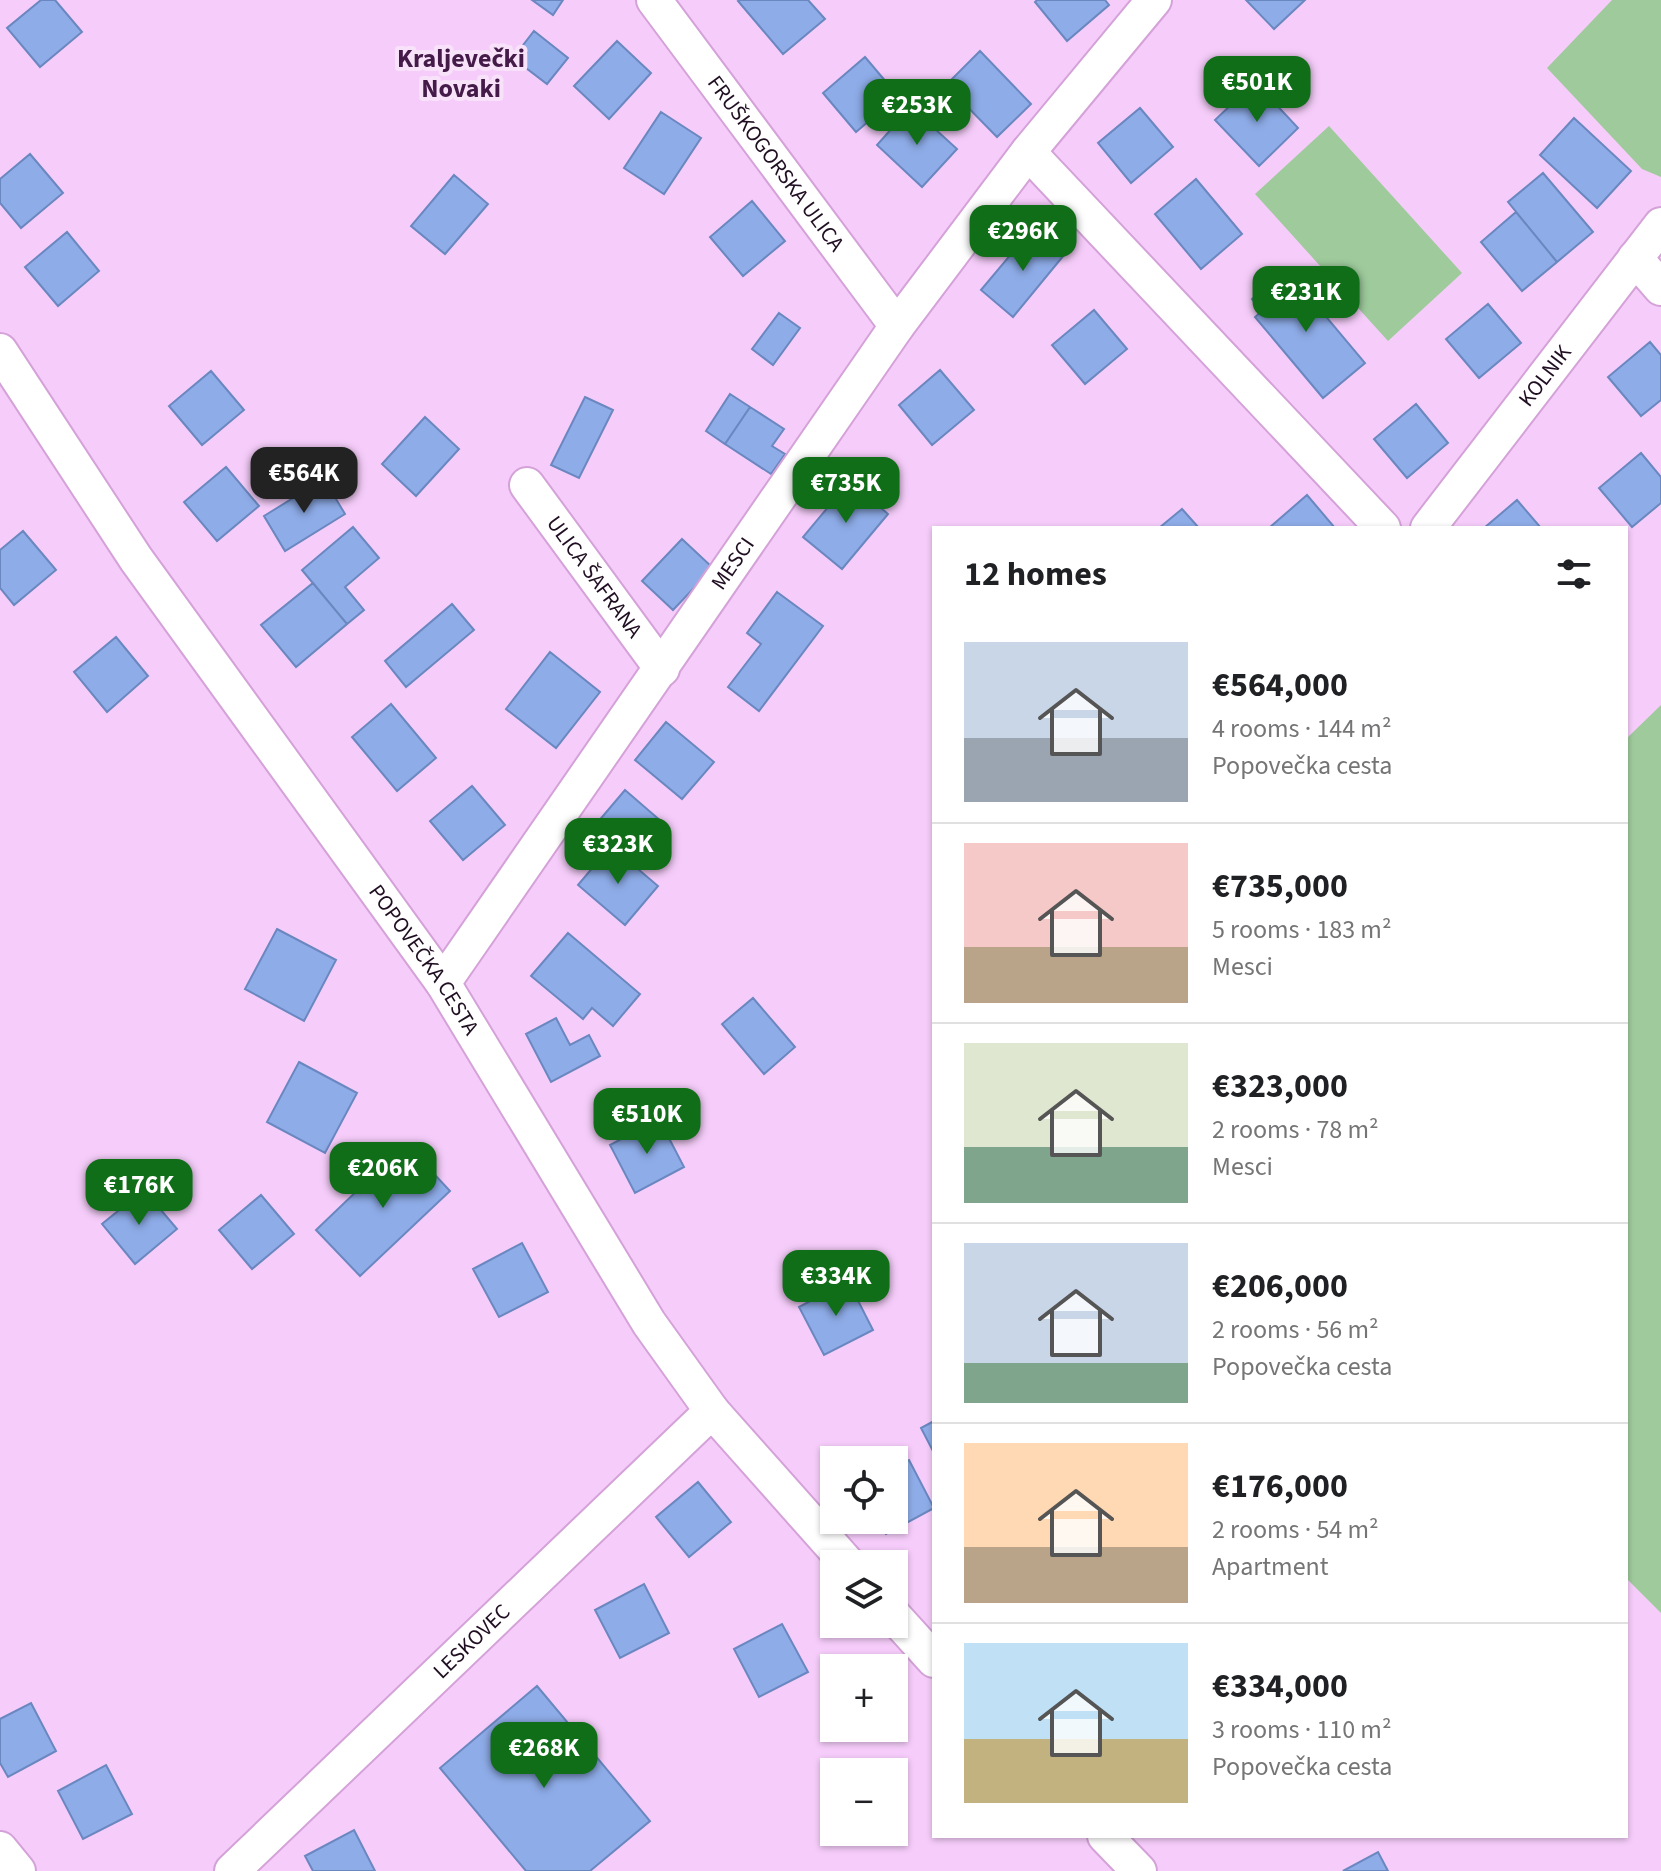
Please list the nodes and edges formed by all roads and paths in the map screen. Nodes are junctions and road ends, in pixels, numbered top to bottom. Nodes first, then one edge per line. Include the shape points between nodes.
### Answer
1 (654, 0) edge
2 (1154, 0) edge
3 (1028, 152) junction
4 (1661, 225) edge
5 (1635, 258) junction
6 (1661, 288) edge
7 (897, 326) junction
8 (0, 351) edge
9 (527, 485) dead end
10 (1381, 526) edge
11 (1430, 526) edge
12 (662, 669) junction
13 (443, 983) junction
14 (712, 1411) junction
15 (836, 1550) edge
16 (908, 1631) edge
17 (932, 1658) edge
18 (1107, 1838) edge
19 (0, 1849) edge
20 (18, 1871) edge
21 (232, 1871) edge
22 (1139, 1871) edge

1 - 7 street, FRUŠKOGORSKA ULICA
2 - 3 street, MESCI
3 - 7 street, MESCI
3 - 10 street
4 - 5 street, KOLNIK
5 - 6 street
5 - 11 street, KOLNIK
7 - 12 street, MESCI
8 - 13 street, POPOVEČKA CESTA via 136,559
9 - 12 street, ULICA ŠAFRANA
12 - 13 street, MESCI
13 - 14 street, POPOVEČKA CESTA via 649,1323
14 - 15 street, POPOVEČKA CESTA
14 - 21 street, LESKOVEC
16 - 17 street
18 - 22 street
19 - 20 street

